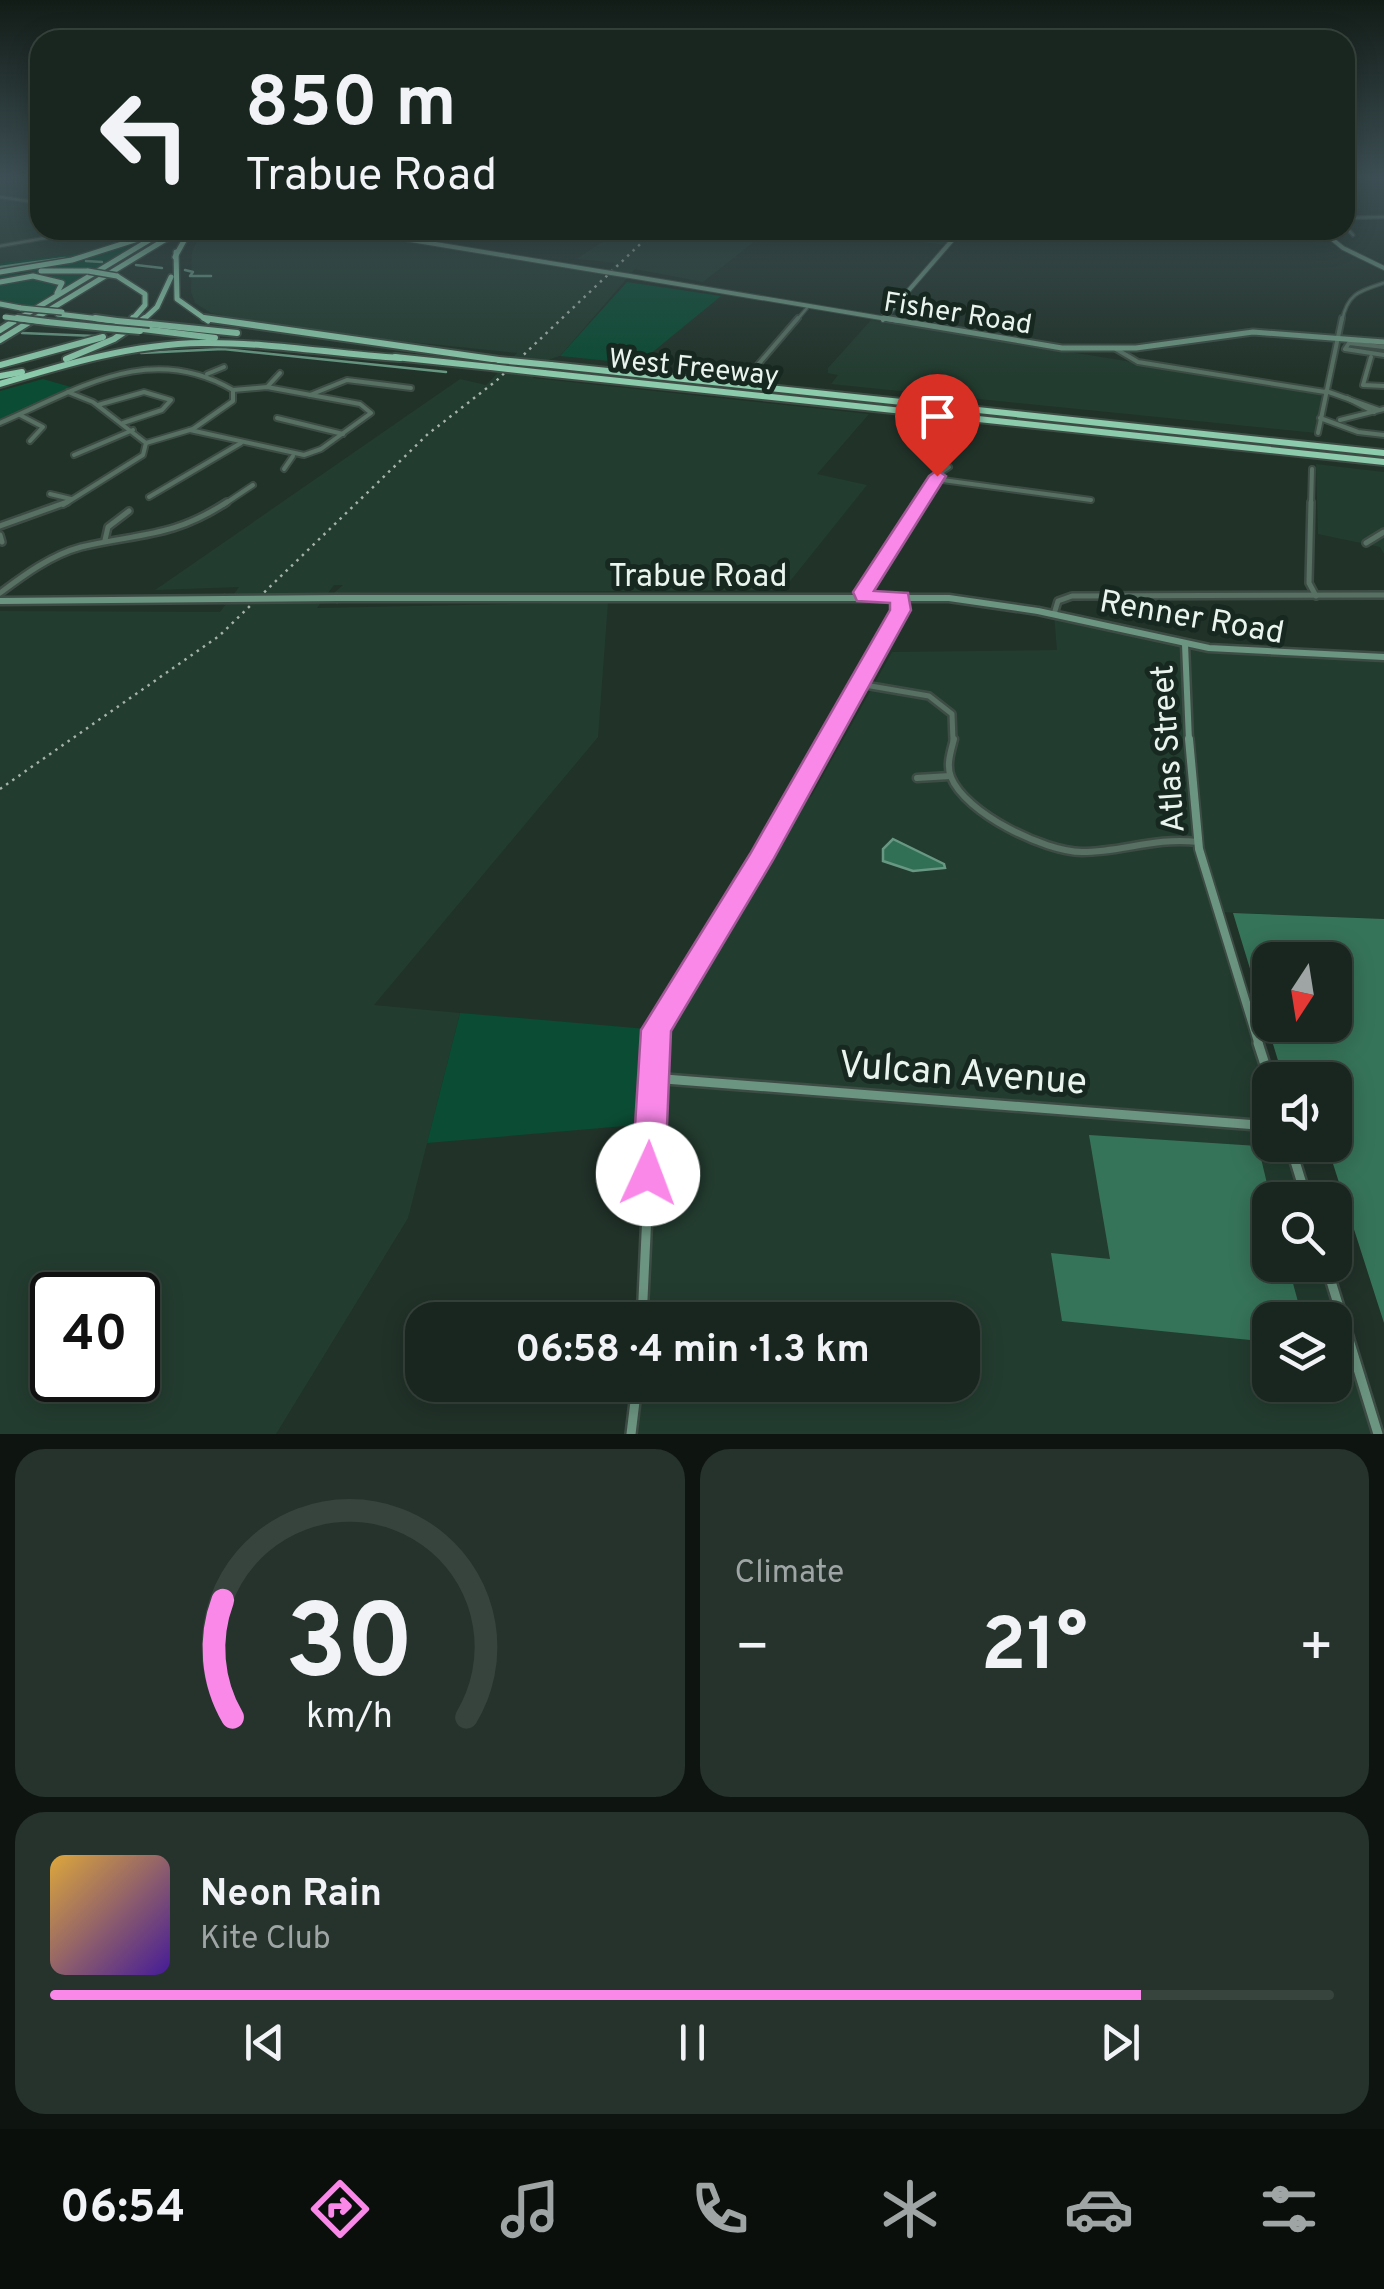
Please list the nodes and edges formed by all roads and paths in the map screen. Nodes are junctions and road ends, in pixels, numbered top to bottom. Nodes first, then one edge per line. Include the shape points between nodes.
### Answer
1 (127, 243) edge
2 (143, 243) edge
3 (144, 243) edge
4 (156, 243) edge
5 (182, 243) edge
6 (428, 243) edge
7 (950, 243) edge
8 (1337, 243) edge
9 (176, 252) junction
10 (1384, 268) edge
11 (88, 271) joint
12 (0, 273) edge
13 (0, 282) edge
14 (1384, 284) edge
15 (40, 305) junction
16 (808, 308) junction
17 (119, 319) joint
18 (884, 320) junction
19 (2, 321) edge
20 (48, 321) joint
21 (152, 323) junction
22 (1337, 338) junction
23 (344, 341) junction
24 (1384, 345) edge
25 (1116, 349) junction
26 (1368, 355) junction
27 (1384, 356) edge
28 (400, 358) junction
29 (499, 360) junction
30 (0, 365) edge
31 (224, 367) dead end
32 (737, 372) dead end
33 (280, 373) dead end
34 (544, 373) joint
35 (207, 374) junction
36 (750, 374) junction
37 (762, 375) dead end
38 (0, 376) edge
39 (0, 384) edge
40 (1384, 386) edge
41 (268, 387) junction
42 (411, 388) dead end
43 (233, 390) junction
44 (68, 392) junction
45 (1325, 392) junction
46 (310, 395) junction
47 (823, 403) joint
48 (98, 405) junction
49 (1379, 410) edge
50 (20, 415) junction
51 (277, 418) dead end
52 (1320, 418) junction
53 (1337, 420) junction
54 (0, 423) edge
55 (122, 423) junction
56 (132, 430) junction
57 (190, 430) junction
58 (1318, 433) dead end
59 (343, 434) junction
60 (1384, 435) edge
61 (30, 441) dead end
62 (146, 443) junction
63 (241, 443) junction
64 (1384, 451) edge
65 (74, 455) dead end
66 (293, 456) junction
67 (1384, 463) edge
68 (949, 468) dead end
69 (284, 469) dead end
70 (1312, 469) dead end
71 (935, 479) junction
72 (254, 485) dead end
73 (50, 494) dead end
74 (149, 496) dead end
75 (74, 500) junction
76 (1091, 500) dead end
77 (128, 511) dead end
78 (0, 526) edge
79 (1384, 532) edge
80 (105, 540) junction
81 (1366, 543) dead end
82 (1384, 595) edge
83 (1316, 596) junction
84 (0, 597) edge
85 (864, 597) junction
86 (900, 598) junction
87 (1054, 614) junction
88 (1185, 644) junction
89 (1384, 657) edge
90 (859, 684) junction
91 (950, 776) junction
92 (916, 778) dead end
93 (1198, 842) junction
94 (1265, 1062) edge
95 (652, 1078) junction
96 (1252, 1125) edge
97 (1331, 1282) edge
98 (643, 1302) edge
99 (635, 1402) edge
100 (631, 1434) edge
101 (1378, 1434) edge

1 - 12 highway
2 - 19 highway
3 - 15 highway
4 - 19 highway
5 - 9 highway
6 - 16 main road, Fisher Road, bridge
7 - 18 main road
8 - 10 main road
9 - 23 highway via 176,296 192,313 219,324
9 - 38 highway via 166,294 134,326 67,358
11 - 12 highway
11 - 30 highway, bridge via 117,276 145,294 134,319 88,343
13 - 15 highway via 60,280 62,288
14 - 22 street via 1349,297
15 - 19 highway
16 - 18 main road, Fisher Road
16 - 36 street
17 - 19 highway, West Freeway, bridge via 19,309
17 - 21 highway, West Freeway, bridge
18 - 25 main road, Fisher Road via 1054,347
19 - 20 highway, bridge
20 - 28 highway, West Freeway, bridge
21 - 23 highway
21 - 29 highway, West Freeway
22 - 24 main road, Fisher Road
22 - 25 main road, Fisher Road via 1233,332
22 - 45 street
23 - 29 highway
24 - 26 street via 1349,343 1345,349
25 - 45 street via 1138,362
26 - 27 street
26 - 40 street via 1363,385
28 - 34 highway, West Freeway, bridge
28 - 39 highway via 180,344 93,357
29 - 64 highway, West Freeway, bridge
31 - 35 street
32 - 36 street
33 - 41 street
34 - 47 highway, West Freeway
35 - 43 street
35 - 44 street via 138,370
36 - 37 street
41 - 43 street
41 - 46 street
42 - 46 street via 350,377
43 - 57 street via 231,404
44 - 48 street
44 - 50 street
45 - 49 street
45 - 52 street
46 - 59 street via 368,408 369,416
47 - 67 highway
48 - 55 street
48 - 55 street via 144,391 171,400 169,407
49 - 53 street
50 - 54 street
50 - 61 street via 43,427
51 - 59 street
52 - 53 street
52 - 58 street
53 - 60 street via 1358,432
55 - 56 street
56 - 62 street
56 - 65 street
57 - 62 street
57 - 63 street
59 - 66 street via 314,453
62 - 75 street via 136,462
63 - 66 street
63 - 74 street
66 - 69 street
68 - 71 street
70 - 83 street via 1309,583
71 - 76 street
71 - 85 street
72 - 80 street via 180,530
73 - 75 street
75 - 78 street
77 - 80 street via 108,527
79 - 81 street
80 - 84 street via 58,556 14,580
82 - 83 street
83 - 87 street via 1072,596 1058,601
84 - 85 main road, Trabue Road, bridge
85 - 86 main road, Trabue Road
86 - 87 main road, Trabue Road
86 - 90 main road via 900,610
87 - 88 main road, Renner Road
88 - 89 main road, Renner Road via 1275,656
88 - 93 main road, Atlas Street
90 - 91 street via 930,697 951,711
90 - 95 main road via 660,1021
91 - 92 street
91 - 93 street via 978,808 1052,847 1085,852 1158,839
93 - 94 main road, Atlas Street
95 - 96 main road, Vulcan Avenue
95 - 98 main road
97 - 101 main road
99 - 100 main road

